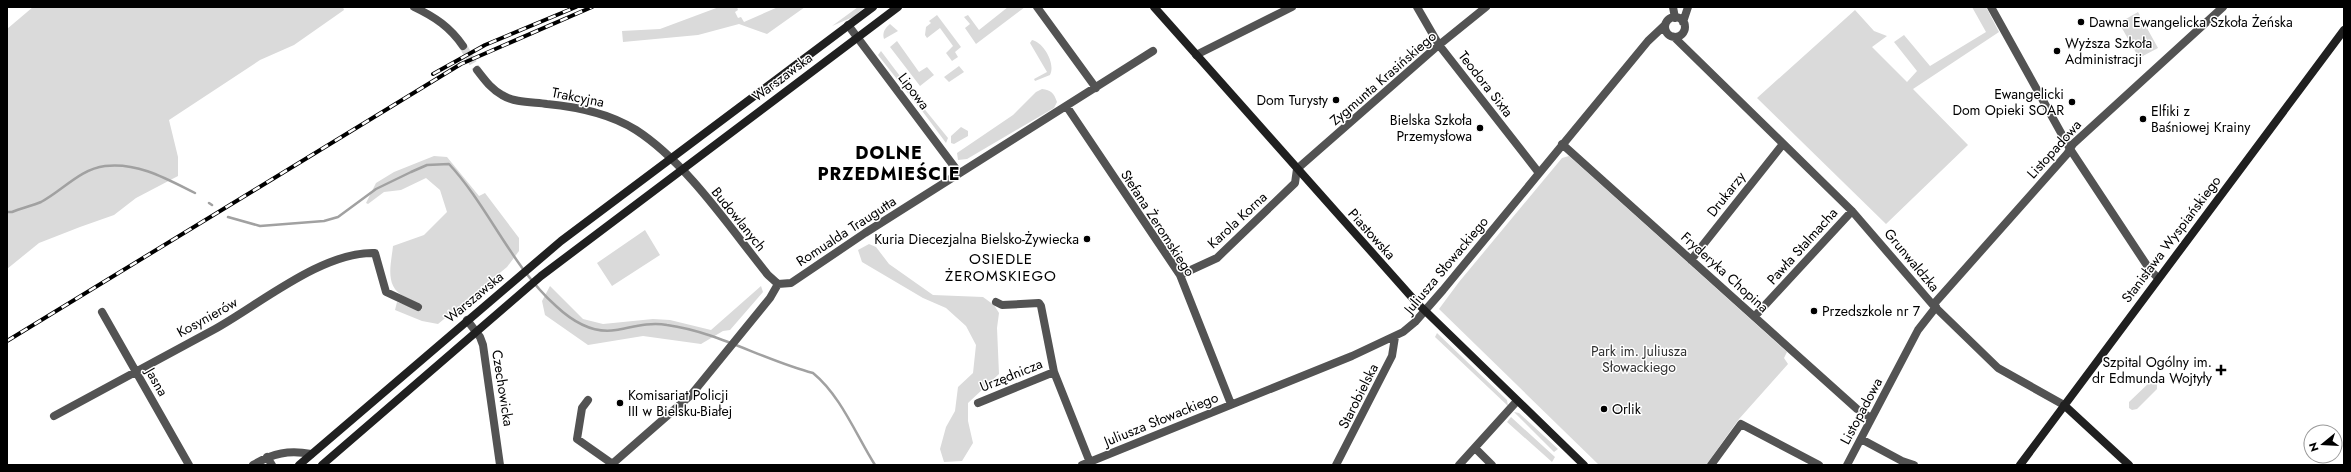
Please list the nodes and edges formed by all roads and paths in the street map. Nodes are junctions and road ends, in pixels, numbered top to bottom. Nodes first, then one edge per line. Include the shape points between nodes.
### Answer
1 (414, 7) edge
2 (873, 7) edge
3 (898, 7) edge
4 (1037, 7) edge
5 (1154, 7) edge
6 (1292, 7) edge
7 (1417, 7) edge
8 (1486, 7) edge
9 (1673, 7) edge
10 (1687, 7) edge
11 (1991, 7) edge
12 (2223, 7) edge
13 (1678, 19) junction
14 (848, 25) junction
15 (1665, 25) junction
16 (2344, 30) edge
17 (1682, 34) junction
18 (1671, 36) junction
19 (857, 38) junction
20 (1652, 38) junction
21 (1439, 45) junction
22 (464, 46) tunnel mouth
23 (1154, 51) dead end
24 (1690, 54) junction
25 (1196, 55) junction
26 (477, 70) tunnel mouth
27 (1096, 88) junction
28 (1068, 107) junction
29 (1562, 144) junction
30 (1783, 144) junction
31 (2070, 149) junction
32 (672, 158) junction
33 (682, 169) junction
34 (1297, 169) junction
35 (959, 173) junction
36 (1539, 173) junction
37 (1852, 211) junction
38 (1691, 260) junction
39 (1180, 275) junction
40 (2158, 278) junction
41 (778, 284) junction
42 (996, 302) dead end
43 (1935, 306) junction
44 (418, 307) dead end
45 (1425, 311) junction
46 (102, 312) dead end
47 (1755, 316) junction
48 (467, 320) junction
49 (477, 332) junction
50 (1395, 337) junction
51 (135, 371) junction
52 (1054, 372) junction
53 (588, 400) dead end
54 (1517, 401) junction
55 (978, 403) dead end
56 (1231, 404) junction
57 (2064, 405) junction
58 (54, 416) dead end
59 (1871, 418) junction
60 (1861, 439) junction
61 (1475, 448) junction
62 (312, 454) junction
63 (267, 457) junction
64 (613, 464) edge
65 (1087, 464) edge
66 (189, 465) edge
67 (253, 465) edge
68 (272, 465) edge
69 (299, 465) edge
70 (322, 465) edge
71 (500, 465) edge
72 (1336, 465) edge
73 (1459, 465) edge
74 (1492, 465) edge
75 (1584, 465) edge
76 (1711, 465) edge
77 (1819, 465) edge
78 (1847, 465) edge
79 (1914, 465) edge
80 (2020, 465) edge
81 (2129, 465) edge

1 - 22 street via 439,19
2 - 14 main road, Warszawska
3 - 19 main road, Warszawska
4 - 27 street
5 - 25 main road, Piastowska
6 - 25 street
7 - 21 street, Teodora Sixta
8 - 21 street, Zygmunta Krasińskiego
9 - 13 street
10 - 13 street
11 - 31 street
12 - 31 street, Listopadowa
13 - 15 street via 1669,20
13 - 17 street via 1685,27
14 - 19 street, Lipowa
14 - 32 main road, Warszawska
15 - 18 street
15 - 20 street, Juliusza Słowackiego
16 - 40 main road, Stanisława Wyspiańskiego
17 - 18 street
17 - 24 street, Grunwaldzka
18 - 20 street
18 - 24 street, Grunwaldzka
19 - 33 main road, Warszawska
19 - 35 street, Lipowa
20 - 29 street, Juliusza Słowackiego
21 - 34 street, Zygmunta Krasińskiego
21 - 36 street, Teodora Sixta
23 - 27 street, Romualda Traugutta
24 - 30 street, Grunwaldzka
25 - 34 main road, Piastowska
26 - 32 street, Trakcyjna via 489,86 503,96 515,100 578,107 618,120 650,140
27 - 28 street, Romualda Traugutta
28 - 35 street, Romualda Traugutta
28 - 39 street, Stefana Żeromskiego
29 - 36 street, Juliusza Słowackiego
29 - 38 street, Fryderyka Chopina
30 - 37 street, Grunwaldzka
30 - 38 street, Drukarzy
31 - 40 street via 2150,270
31 - 43 street, Listopadowa
32 - 33 street
32 - 48 main road, Warszawska via 532,264
33 - 41 street, Budowlanych
33 - 49 main road, Warszawska via 541,276
34 - 39 street, Karola Korna via 1295,183 1217,258
34 - 45 main road, Piastowska
35 - 41 street, Romualda Traugutta via 791,283
36 - 45 street, Juliusza Słowackiego
37 - 43 street, Grunwaldzka
37 - 47 street, Pawła Stalmacha
38 - 47 street, Fryderyka Chopina
39 - 56 street, Stefana Żeromskiego
40 - 57 main road, Stanisława Wyspiańskiego
41 - 64 street via 770,298 691,395
42 - 52 street via 1002,305 1039,303
43 - 57 street, Grunwaldzka via 1998,368
43 - 59 street, Listopadowa via 1918,330
44 - 51 street, Kosynierów via 386,292 375,252 360,252 322,266 216,328
45 - 50 street, Juliusza Słowackiego
45 - 54 main road, Piastowska
46 - 51 street, Jasna
47 - 59 street, Fryderyka Chopina via 1857,409
48 - 49 street, Czechowicka
48 - 62 main road, Warszawska
49 - 70 main road, Warszawska
49 - 71 street, Czechowicka via 483,345
50 - 56 street, Juliusza Słowackiego
50 - 72 street, Starobielska via 1392,356
51 - 58 street, Kosynierów
51 - 66 street, Jasna
52 - 55 street, Urzędnicza
52 - 65 street
53 - 64 street via 582,408 577,439
54 - 61 street
54 - 75 main road, Piastowska
56 - 65 street, Juliusza Słowackiego
57 - 80 main road, Stanisława Wyspiańskiego
57 - 81 main road, Grunwaldzka
59 - 60 street, Listopadowa
60 - 78 street, Listopadowa
60 - 79 street
61 - 73 street
61 - 74 street
62 - 63 street via 285,452
62 - 69 main road, Warszawska
63 - 67 street
63 - 68 street
76 - 77 street via 1742,424

